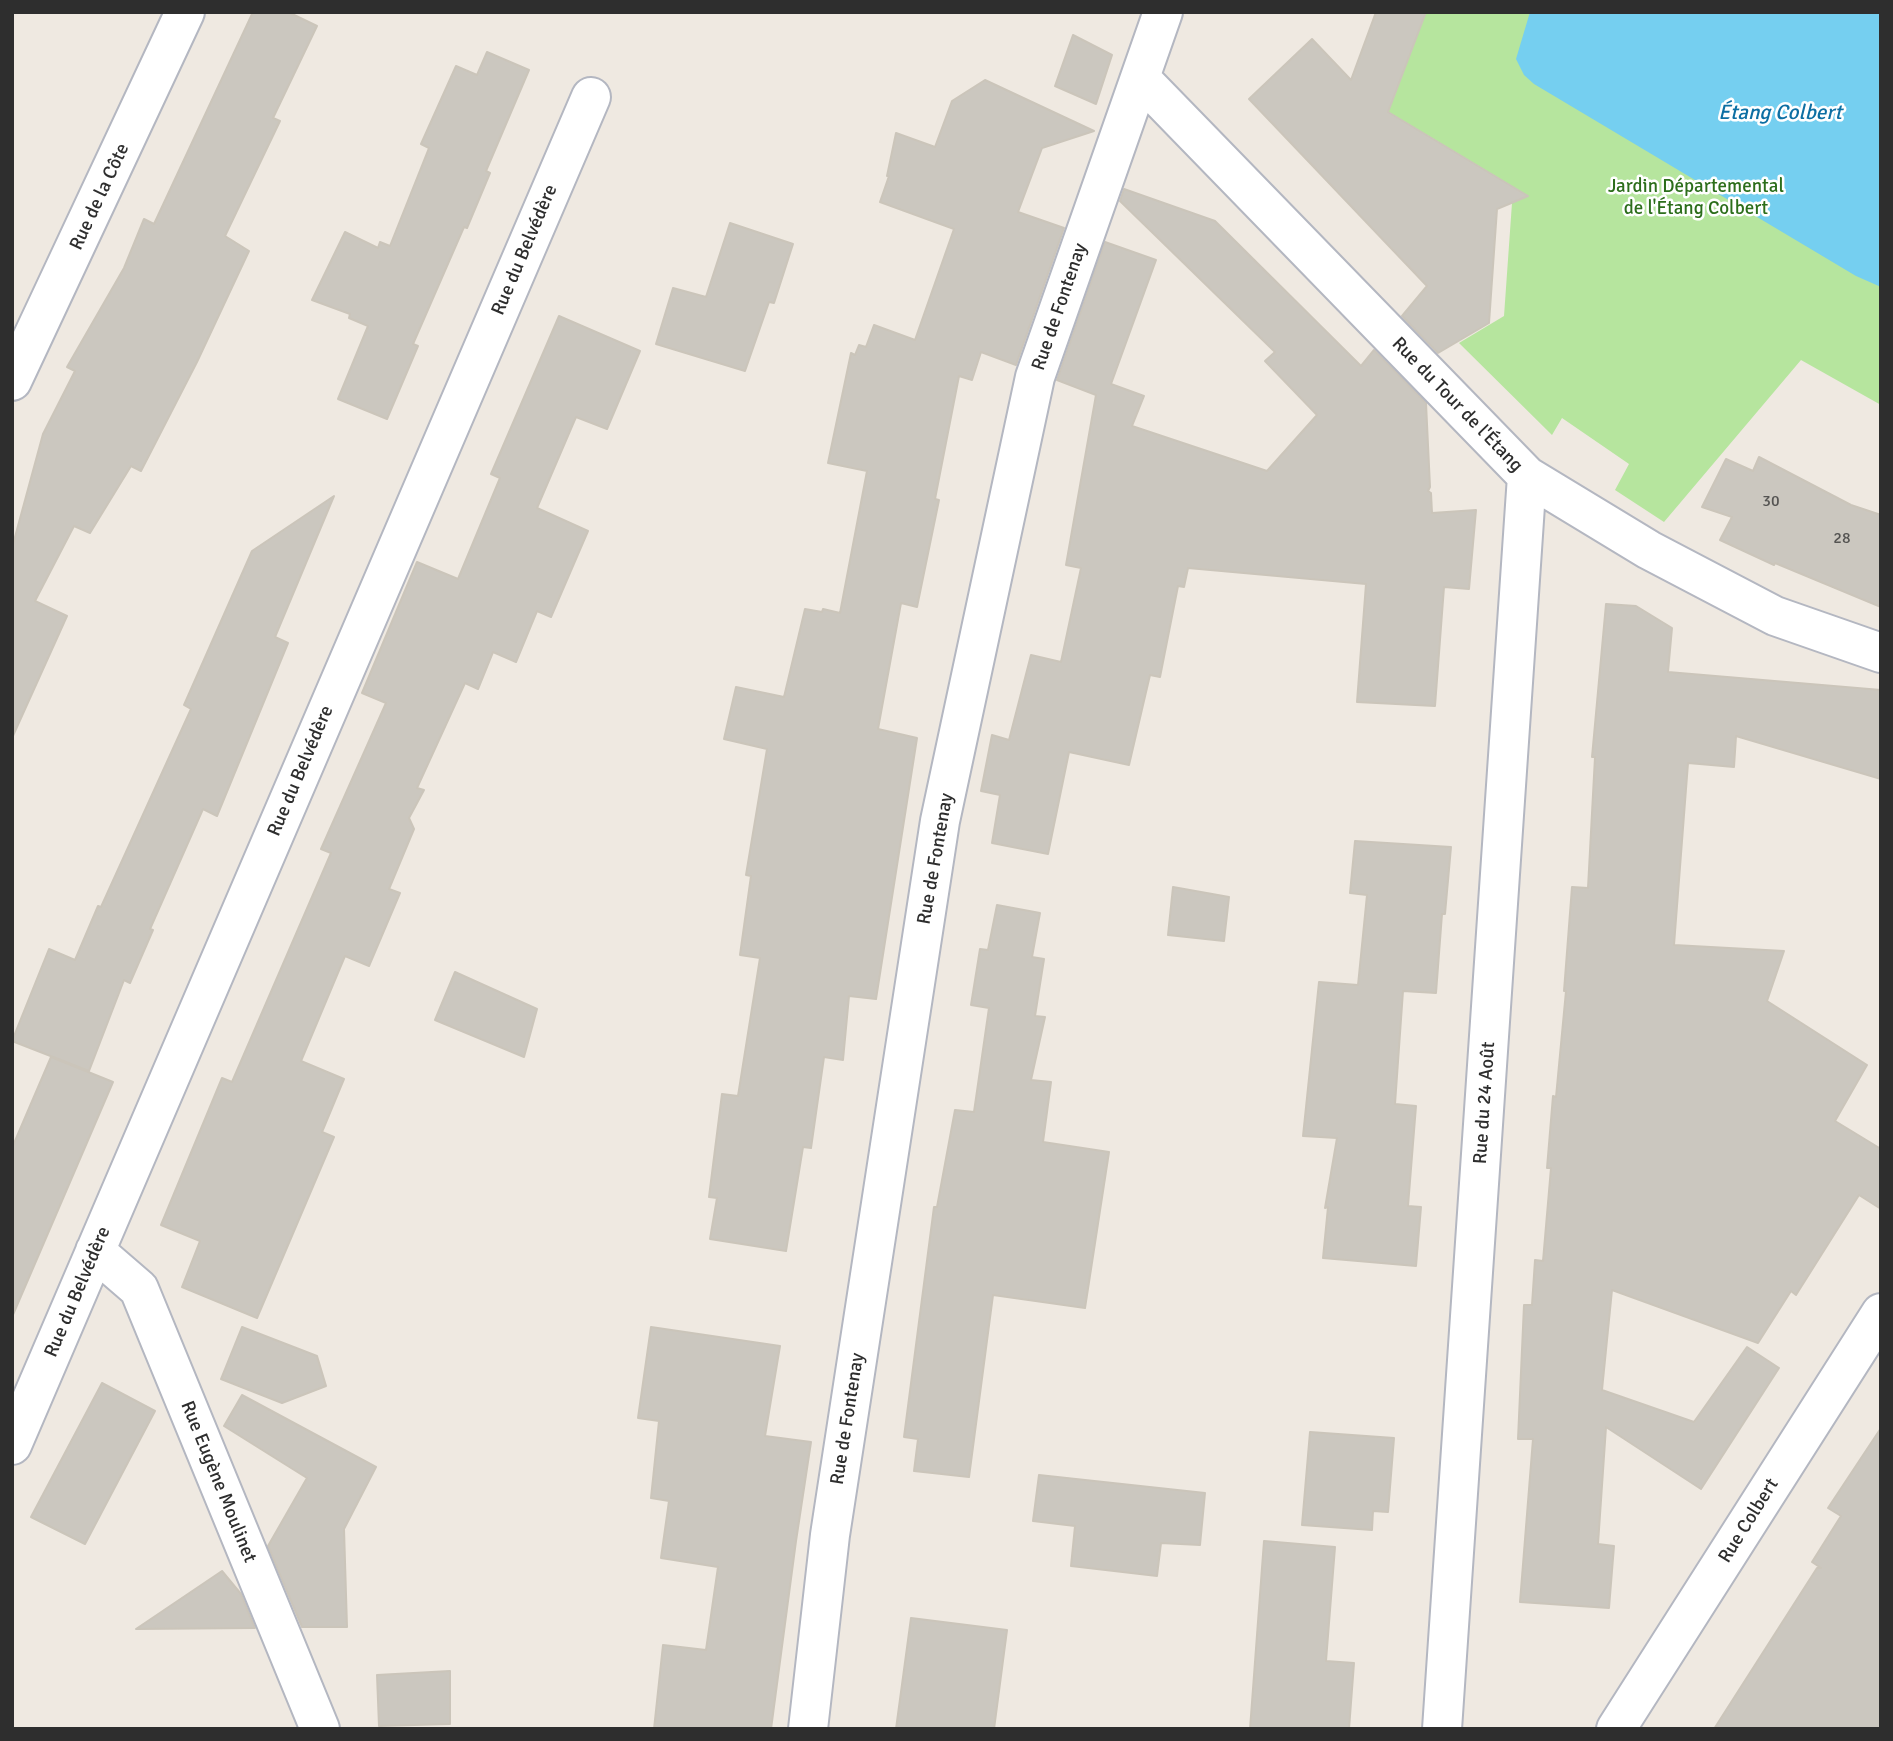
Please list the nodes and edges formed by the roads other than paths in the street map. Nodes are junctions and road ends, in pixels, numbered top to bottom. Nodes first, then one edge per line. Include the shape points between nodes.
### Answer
1 (185, 12) edge
2 (1163, 12) edge
3 (1140, 78) junction
4 (591, 97) dead end
5 (12, 381) edge
6 (1527, 476) junction
7 (1881, 653) edge
8 (95, 1251) junction
9 (1881, 1313) edge
10 (12, 1445) edge
11 (320, 1729) edge
12 (808, 1729) edge
13 (1442, 1729) edge
14 (1616, 1729) edge

1 - 5 street, Rue de la Côte
2 - 3 street, Rue de Fontenay
3 - 6 street, Rue du Tour de l'Étang
3 - 12 street, Rue de Fontenay via 1035,377 940,821 830,1535
4 - 8 street, Rue du Belvédère
6 - 7 street, Rue du Tour de l'Étang via 1649,550 1775,616
6 - 13 street, Rue du 24 Août
8 - 10 street, Rue du Belvédère
8 - 11 street, Rue Eugène Moulinet via 139,1289
9 - 14 street, Rue Colbert

